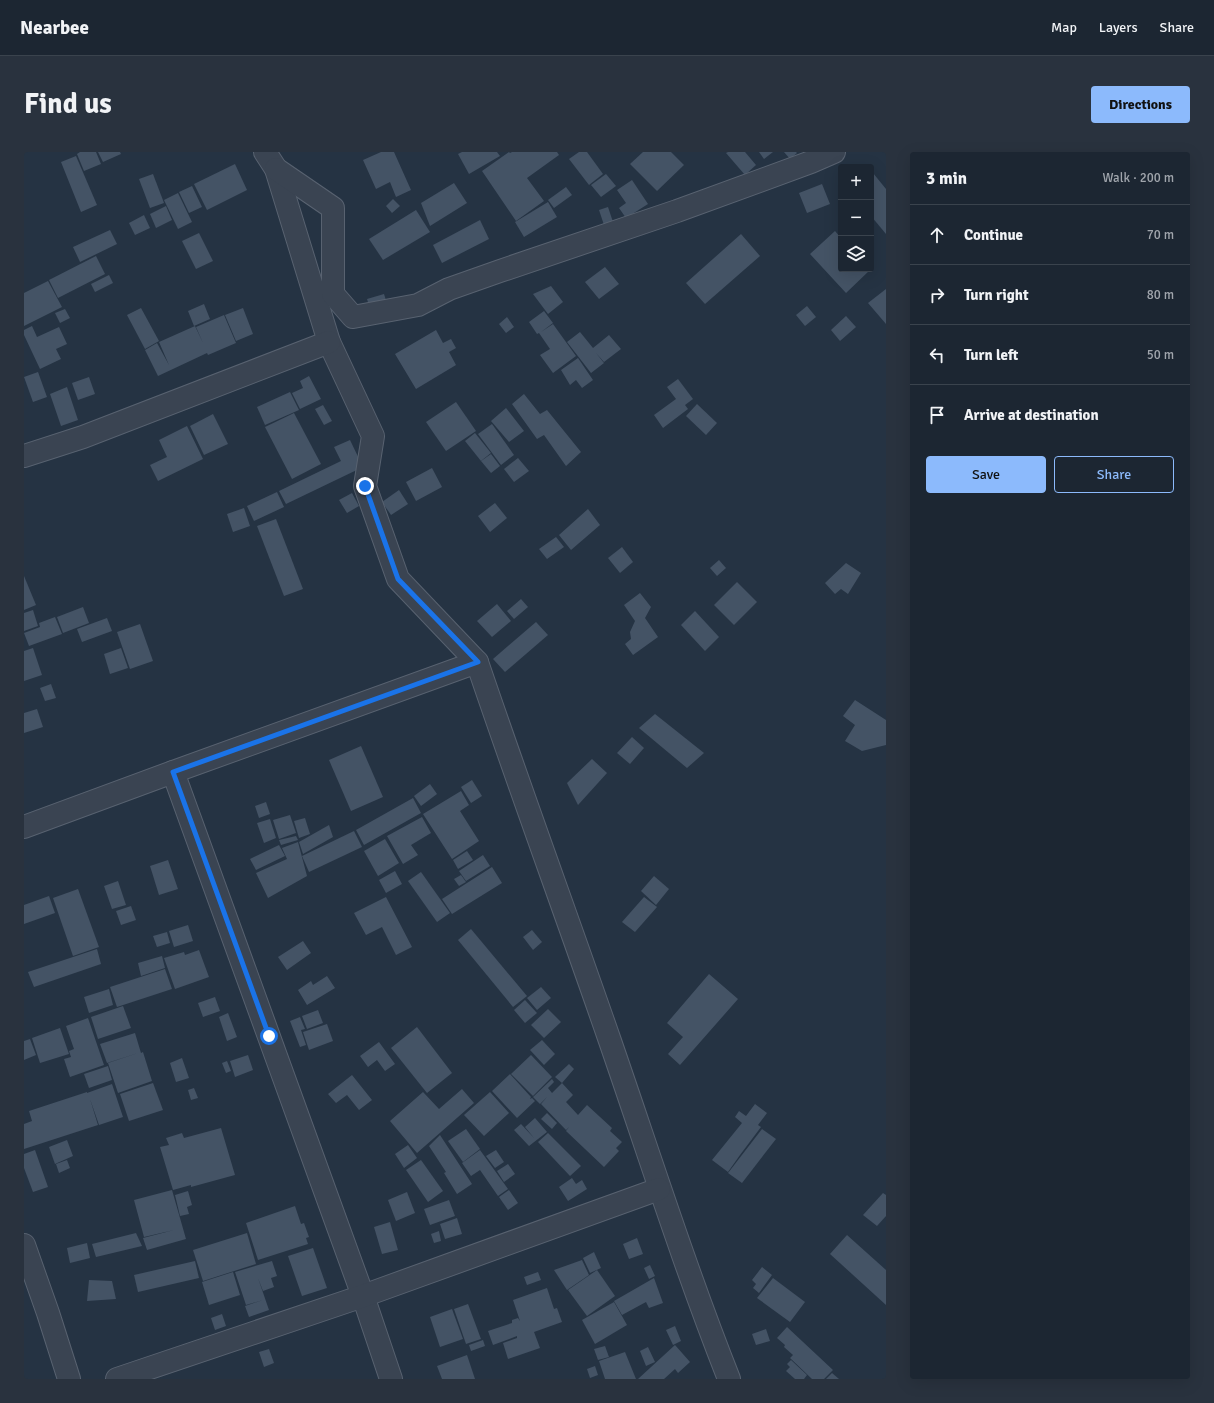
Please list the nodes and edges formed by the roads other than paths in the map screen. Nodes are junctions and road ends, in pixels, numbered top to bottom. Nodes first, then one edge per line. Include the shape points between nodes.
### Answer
1 (834, 152) edge
2 (270, 161) edge
3 (329, 342) junction
4 (24, 456) edge
5 (478, 662) junction
6 (173, 772) junction
7 (24, 827) edge
8 (660, 1189) junction
9 (24, 1245) edge
10 (363, 1296) junction
11 (69, 1379) edge
12 (117, 1379) edge
13 (391, 1379) edge
14 (729, 1379) edge

1 - 2 street via 677,211 449,289 418,304 354,317 333,294 333,208
2 - 3 street
3 - 4 street via 83,437
3 - 5 street via 372,436 365,486 398,579
5 - 6 street
5 - 8 street
6 - 7 street
6 - 10 street
8 - 10 street
8 - 14 street
9 - 11 street
10 - 12 street
10 - 13 street

